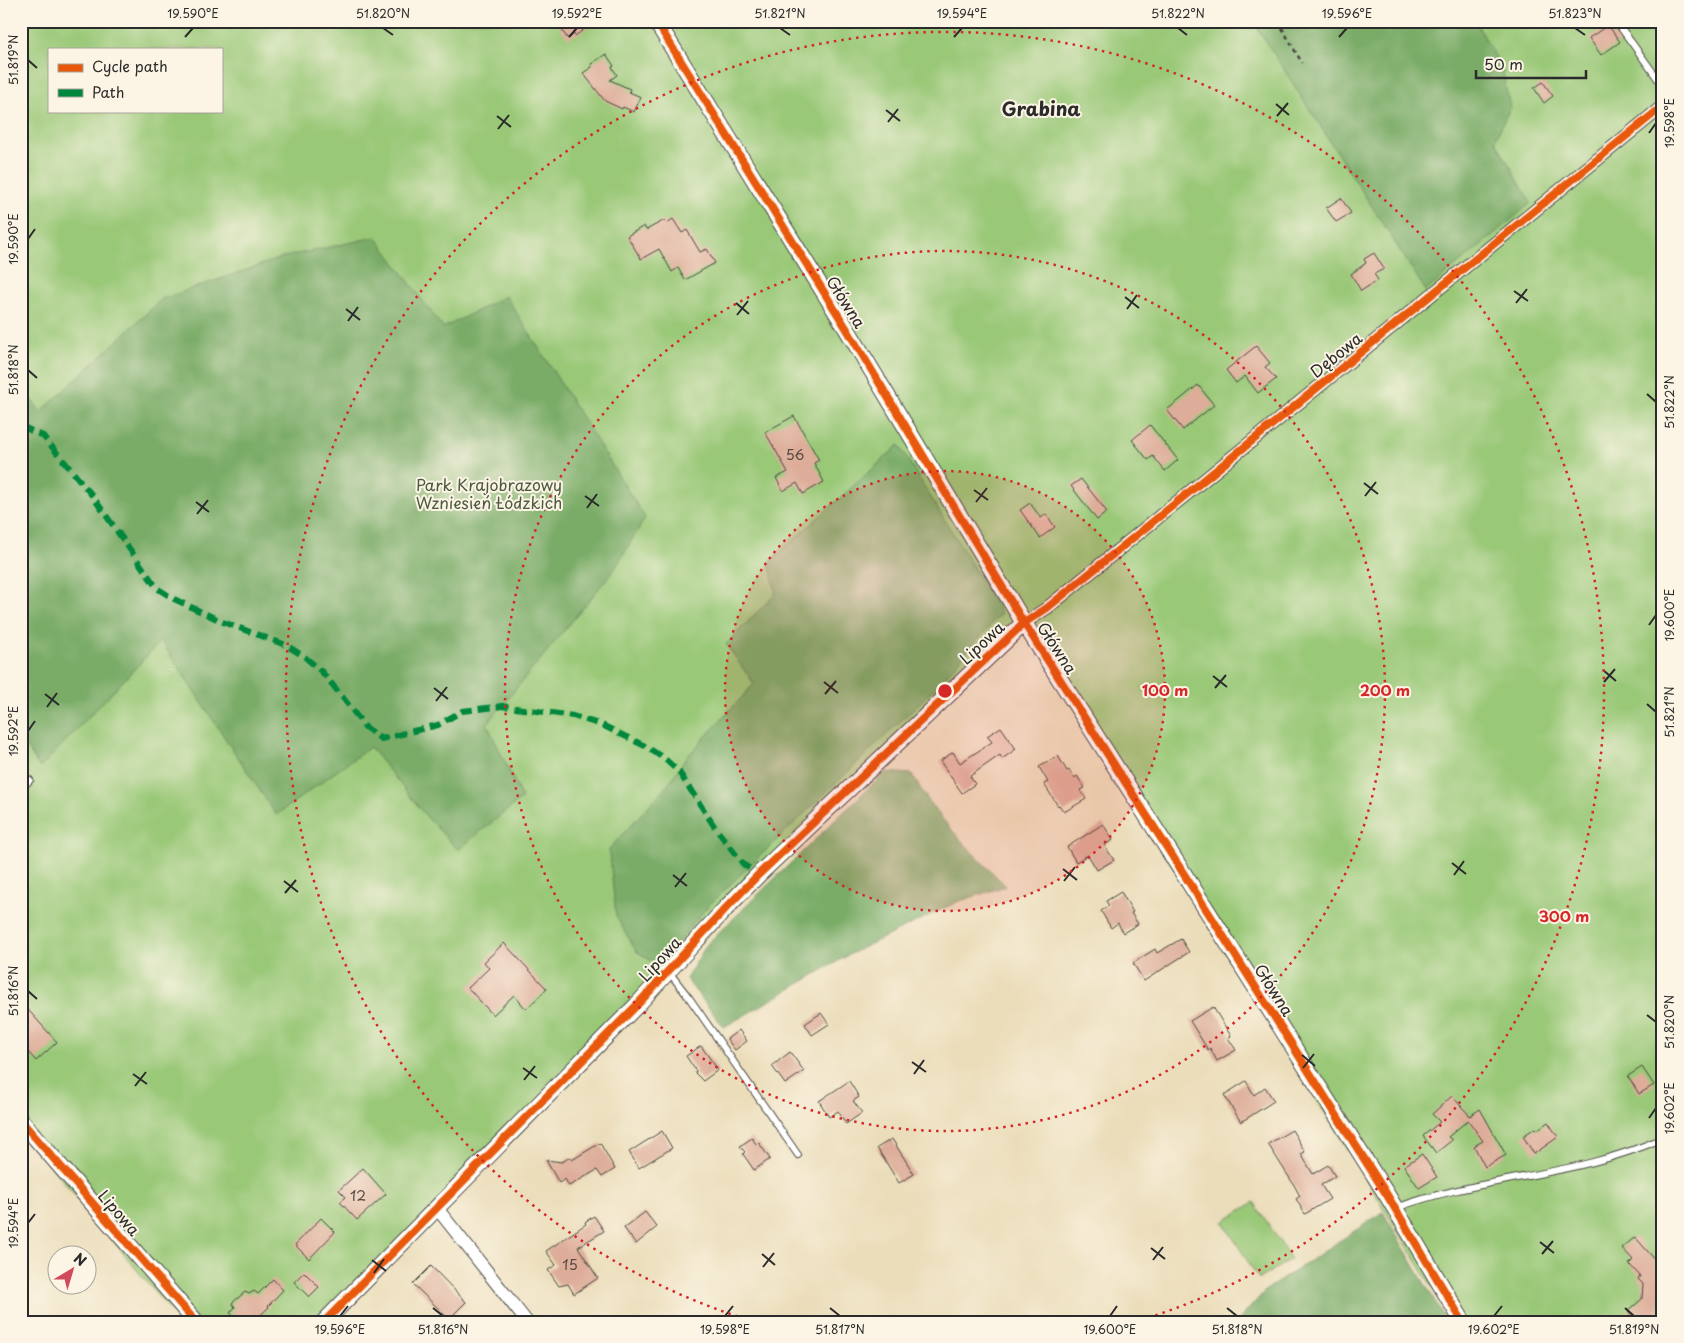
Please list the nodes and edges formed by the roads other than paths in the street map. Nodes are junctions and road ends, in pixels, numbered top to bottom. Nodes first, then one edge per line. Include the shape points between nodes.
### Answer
1 (656, 21) edge
2 (1616, 21) edge
3 (1663, 86) edge
4 (1663, 106) edge
5 (1024, 623) junction
6 (30, 780) dead end
7 (21, 789) edge
8 (668, 971) junction
9 (21, 1121) edge
10 (1663, 1138) edge
11 (798, 1155) dead end
12 (436, 1207) junction
13 (1394, 1208) junction
14 (196, 1322) edge
15 (324, 1322) edge
16 (527, 1322) edge
17 (1462, 1322) edge

1 - 5 street, Główna
2 - 3 lane
4 - 5 street, Dębowa via 1054,602
5 - 8 street, Lipowa via 759,874
5 - 13 street, Główna
6 - 7 lane
8 - 11 lane
8 - 12 street, Lipowa
9 - 14 street, Lipowa
10 - 13 lane via 1569,1168 1421,1199
12 - 15 street, Lipowa
12 - 16 street
13 - 17 street, Główna

